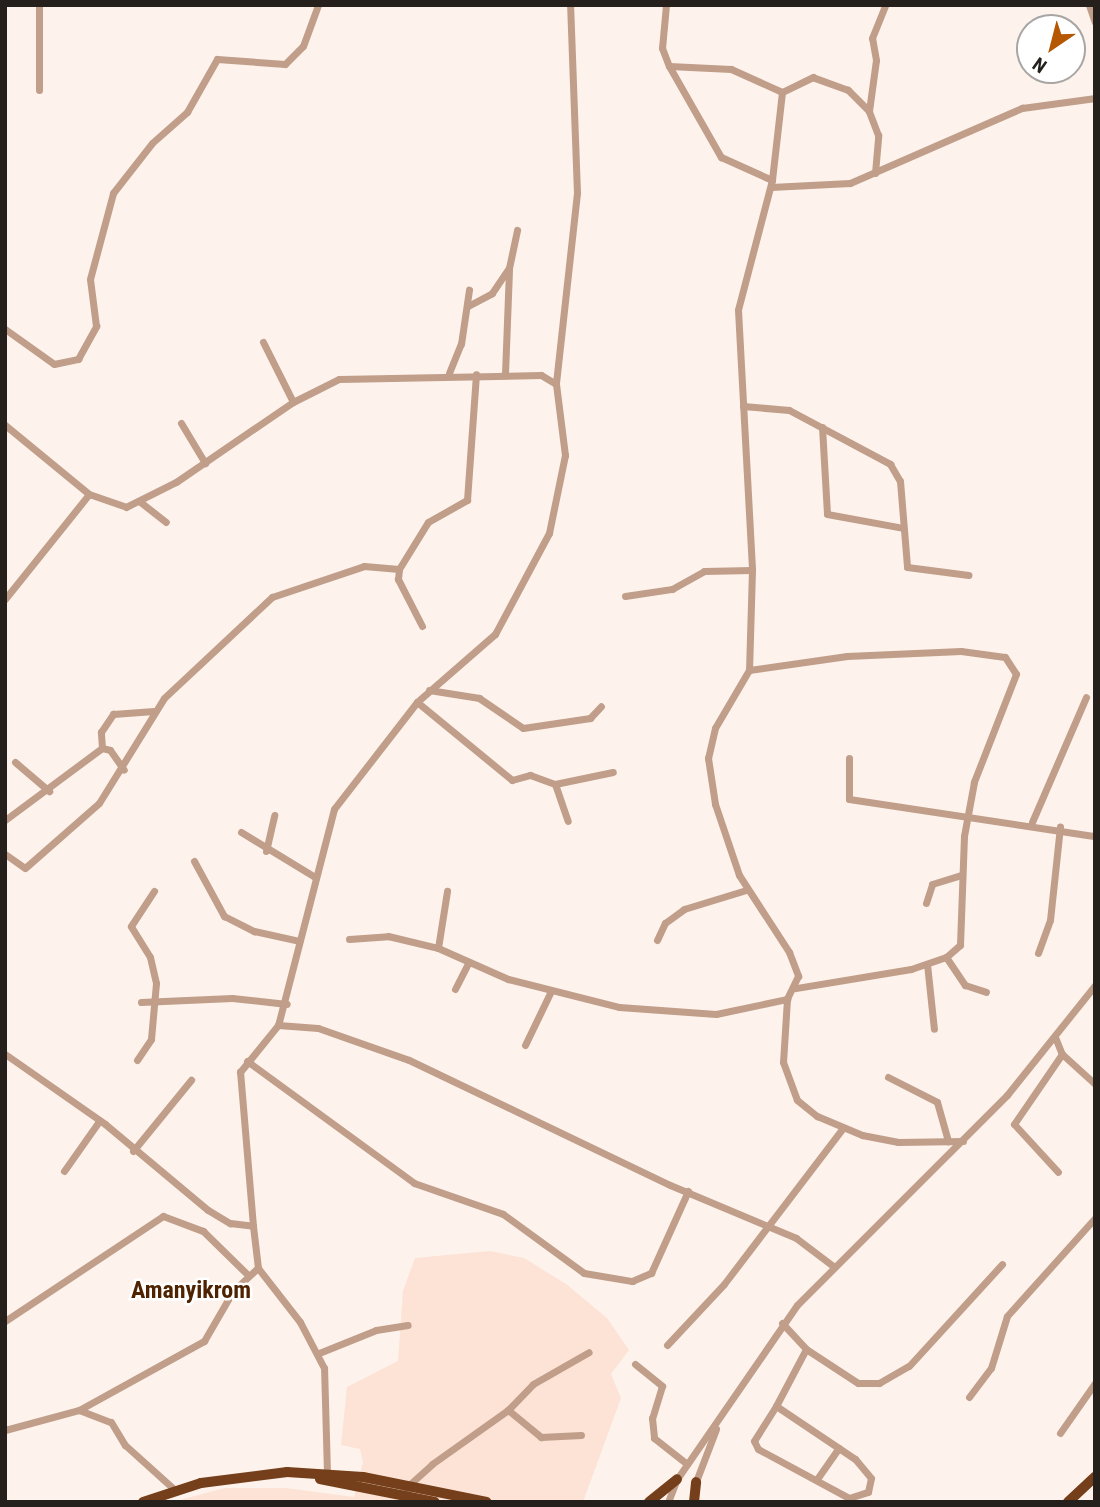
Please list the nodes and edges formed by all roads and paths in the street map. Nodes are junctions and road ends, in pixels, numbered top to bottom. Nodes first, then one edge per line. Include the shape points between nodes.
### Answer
1 (39, 5) edge
2 (318, 5) edge
3 (570, 5) edge
4 (666, 5) edge
5 (885, 5) edge
6 (1088, 5) edge
7 (1095, 22) edge
8 (669, 66) junction
9 (39, 90) dead end
10 (782, 92) junction
11 (1095, 98) edge
12 (869, 111) junction
13 (875, 173) junction
14 (771, 183) junction
15 (517, 230) dead end
16 (509, 268) junction
17 (468, 290) dead end
18 (468, 306) junction
19 (5, 329) edge
20 (263, 342) dead end
21 (449, 373) junction
22 (476, 374) junction
23 (505, 374) junction
24 (556, 384) junction
25 (293, 402) junction
26 (743, 406) junction
27 (181, 423) dead end
28 (5, 425) edge
29 (822, 427) junction
30 (205, 463) junction
31 (89, 494) junction
32 (139, 501) junction
33 (166, 522) dead end
34 (903, 528) junction
35 (398, 569) junction
36 (752, 570) junction
37 (968, 575) dead end
38 (625, 596) dead end
39 (5, 599) edge
40 (422, 626) dead end
41 (748, 670) junction
42 (429, 690) junction
43 (1086, 697) dead end
44 (417, 702) junction
45 (601, 706) dead end
46 (154, 711) junction
47 (102, 748) junction
48 (849, 758) dead end
49 (15, 762) dead end
50 (124, 770) junction
51 (613, 772) dead end
52 (555, 784) junction
53 (49, 791) junction
54 (968, 813) junction
55 (274, 815) dead end
56 (5, 820) edge
57 (568, 821) dead end
58 (1032, 822) junction
59 (1060, 827) junction
60 (241, 832) dead end
61 (1094, 834) edge
62 (266, 851) junction
63 (5, 855) edge
64 (194, 861) dead end
65 (962, 875) junction
66 (315, 877) junction
67 (746, 890) junction
68 (154, 891) dead end
69 (447, 891) dead end
70 (926, 903) dead end
71 (349, 939) dead end
72 (657, 940) dead end
73 (299, 941) junction
74 (438, 947) junction
75 (1038, 953) dead end
76 (946, 957) junction
77 (468, 963) junction
78 (928, 964) junction
79 (1095, 985) edge
80 (796, 988) junction
81 (455, 989) dead end
82 (986, 992) dead end
83 (550, 993) junction
84 (787, 999) junction
85 (141, 1002) dead end
86 (155, 1004) junction
87 (287, 1004) junction
88 (278, 1025) junction
89 (934, 1029) dead end
90 (1055, 1037) junction
91 (526, 1045) dead end
92 (5, 1054) edge
93 (1062, 1054) junction
94 (136, 1060) dead end
95 (247, 1061) junction
96 (888, 1077) dead end
97 (191, 1080) dead end
98 (1095, 1084) edge
99 (100, 1120) junction
100 (842, 1128) junction
101 (962, 1141) junction
102 (948, 1142) junction
103 (133, 1151) junction
104 (64, 1171) dead end
105 (1058, 1172) dead end
106 (688, 1191) junction
107 (1095, 1218) edge
108 (253, 1226) junction
109 (770, 1226) junction
110 (1002, 1264) dead end
111 (833, 1266) junction
112 (258, 1268) junction
113 (248, 1275) junction
114 (5, 1321) edge
115 (782, 1323) junction
116 (408, 1325) dead end
117 (667, 1345) dead end
118 (806, 1349) junction
119 (589, 1352) dead end
120 (318, 1353) junction
121 (635, 1364) dead end
122 (1095, 1383) edge
123 (969, 1397) dead end
124 (776, 1406) junction
125 (79, 1410) junction
126 (508, 1410) junction
127 (722, 1416) junction
128 (5, 1430) edge
129 (1060, 1433) dead end
130 (580, 1435) dead end
131 (838, 1448) junction
132 (687, 1464) junction
133 (327, 1474) junction
134 (244, 1476) junction
135 (677, 1479) junction
136 (817, 1479) junction
137 (1095, 1479) edge
138 (696, 1482) joint
139 (175, 1490) junction
140 (405, 1494) edge
141 (143, 1502) edge
142 (436, 1502) edge
143 (488, 1502) edge
144 (649, 1502) edge
145 (668, 1502) edge
146 (691, 1502) edge
147 (1068, 1502) edge
148 (1077, 1502) edge

1 - 9 street
2 - 19 street via 303,46 285,64 217,59 187,112 152,143 113,193 90,279 96,326 78,359 54,364
3 - 24 street via 577,193
4 - 8 street via 662,37
5 - 12 street via 872,38 876,60
6 - 7 street
8 - 10 street via 731,69
8 - 14 street via 721,157
10 - 12 street via 806,77 826,79 848,90
10 - 14 street
11 - 13 street via 1022,108
12 - 13 street via 880,144
13 - 14 street via 832,186
14 - 26 street via 738,302
15 - 16 street
16 - 18 street via 492,293
16 - 23 street
17 - 18 street
18 - 21 street
20 - 25 street
21 - 22 street
21 - 25 street via 346,377
22 - 23 street
22 - 35 street via 467,500 428,522
23 - 24 street via 541,374
24 - 42 street via 565,455 549,533 495,634
25 - 30 street
26 - 29 street via 783,408
26 - 36 street
27 - 30 street
28 - 31 street
29 - 34 street via 895,468
29 - 34 street via 827,514
30 - 32 street
31 - 32 street via 122,506
31 - 39 street
32 - 33 street
34 - 37 street via 909,569
35 - 40 street via 398,579
35 - 46 street via 364,566 272,597
36 - 38 street via 704,571 672,589
36 - 41 street
41 - 54 street via 862,654 961,651 1005,657 1016,674 981,753
41 - 67 street via 715,728 708,758 724,834
42 - 44 street
42 - 45 street via 479,698 523,728 590,718
43 - 58 street
44 - 52 street via 509,779 536,775
44 - 66 street via 334,809
46 - 47 street via 113,714 100,737
46 - 50 street
47 - 50 street via 110,750
47 - 53 street
48 - 54 street via 849,799
49 - 53 street
50 - 63 street via 99,803 27,866 20,867
51 - 52 street
52 - 57 street
53 - 56 street
54 - 58 street
54 - 65 street
55 - 62 street
58 - 59 street
59 - 61 street
59 - 75 street via 1050,920
60 - 62 street
62 - 66 street
64 - 73 street via 224,916 254,931
65 - 70 street via 932,884
65 - 76 street via 963,937
66 - 73 street
67 - 72 street via 684,909 664,923
67 - 80 street via 789,952 798,976
68 - 86 street via 131,926 155,972
69 - 74 street
71 - 74 street via 388,936
73 - 87 street
74 - 77 street
76 - 78 street
76 - 82 street via 965,985
77 - 81 street
77 - 83 street
78 - 80 street
78 - 89 street
79 - 90 street
80 - 84 street
83 - 84 street via 619,1007 706,1014
83 - 91 street
84 - 100 street via 783,1062 792,1088 803,1108
85 - 86 street
86 - 87 street via 232,998
86 - 94 street via 151,1039
87 - 88 street
88 - 95 street
88 - 106 street via 318,1028 409,1060
90 - 93 street
90 - 101 street
92 - 99 street
93 - 98 street
93 - 105 street via 1014,1124
95 - 106 street via 414,1183 503,1214 584,1273 632,1281 651,1273
95 - 108 street via 240,1072
96 - 102 street via 937,1102
97 - 103 street
99 - 103 street
99 - 104 street
100 - 102 street via 880,1140
100 - 109 street
101 - 102 street
101 - 111 street
103 - 108 street via 226,1221
106 - 109 street
107 - 123 street via 1007,1316 991,1368
108 - 112 street
109 - 111 street via 810,1247
109 - 117 street
110 - 118 street via 939,1337 889,1378 858,1383
111 - 115 street
112 - 113 street
112 - 120 street
113 - 114 street via 204,1231 163,1216
113 - 125 street via 204,1341
115 - 118 street
115 - 127 street
116 - 120 street via 376,1330
118 - 124 street
119 - 126 street via 533,1384
120 - 133 street via 327,1396
121 - 132 street via 662,1386 653,1418 654,1438
122 - 129 street
124 - 131 street
124 - 136 street via 755,1446
125 - 128 street
125 - 139 street via 111,1422 121,1440
126 - 130 street via 541,1437
126 - 140 street
127 - 132 street
127 - 138 street
131 - 136 street
131 - 136 street via 870,1478 868,1492 849,1498
132 - 135 street
133 - 134 highway
133 - 140 highway
134 - 139 highway
134 - 140 highway via 320,1479
135 - 144 highway
135 - 145 street
137 - 147 highway
137 - 148 highway
138 - 146 highway
139 - 141 highway
140 - 142 highway
140 - 143 highway

